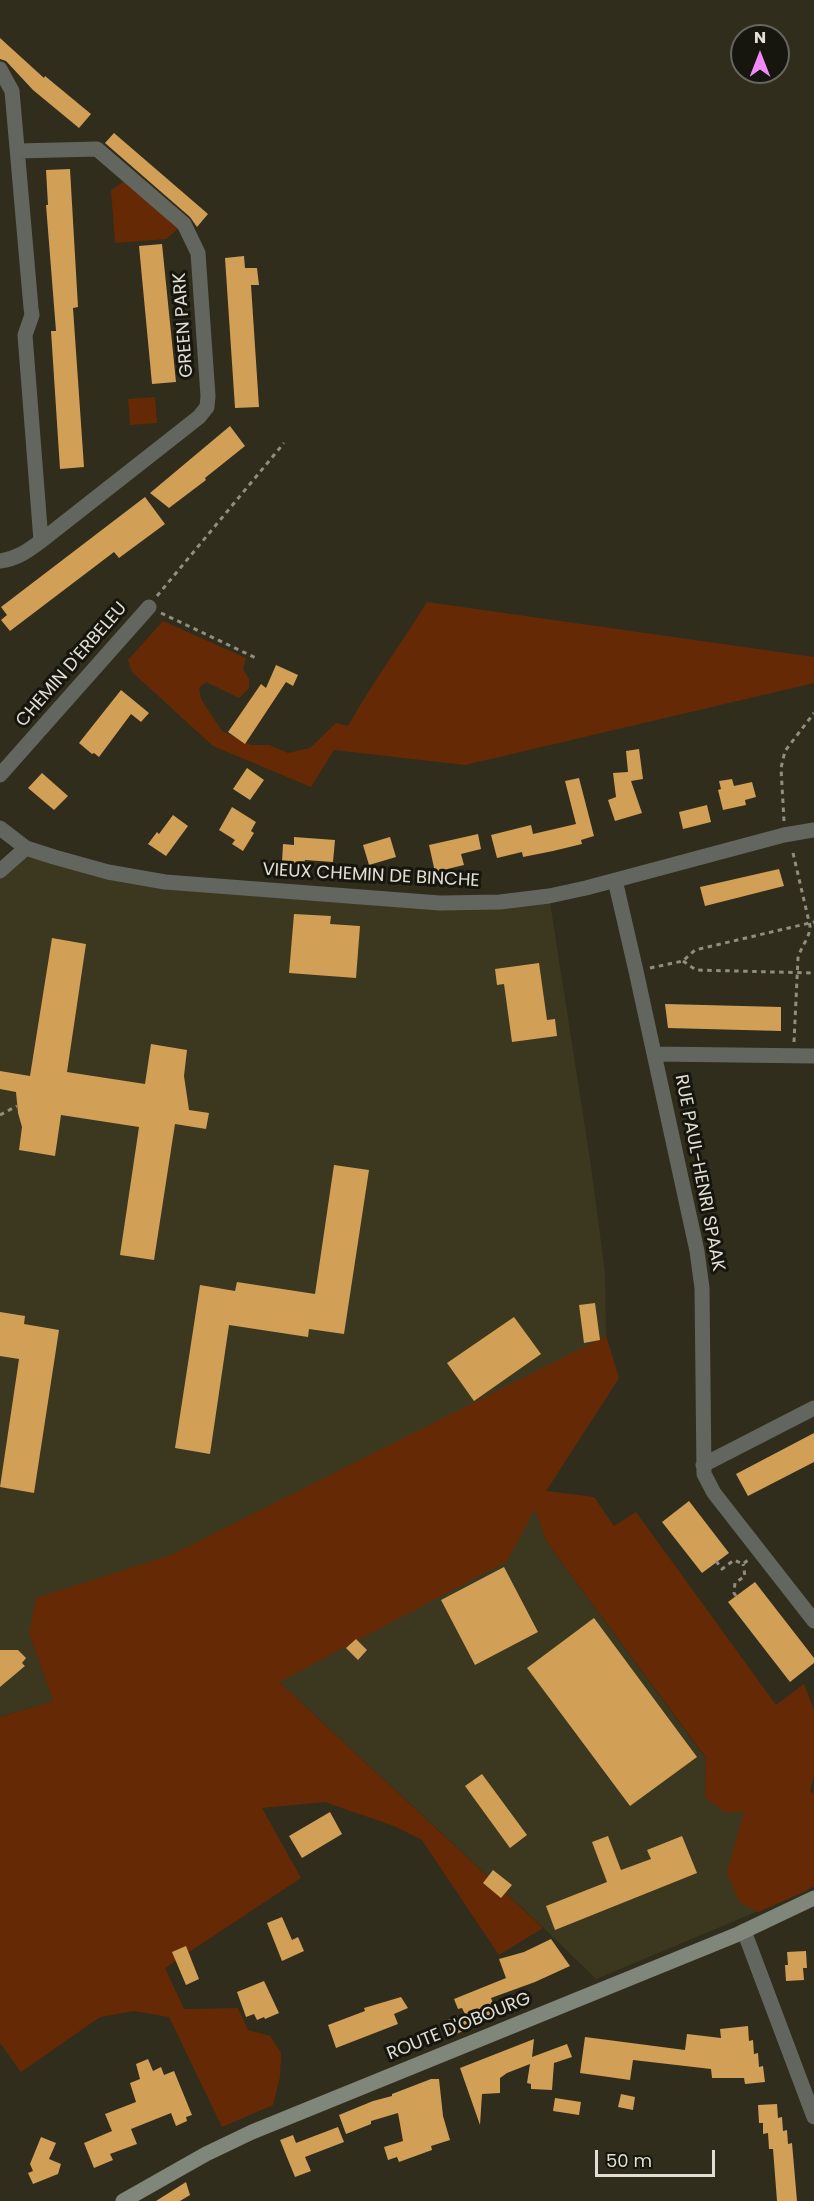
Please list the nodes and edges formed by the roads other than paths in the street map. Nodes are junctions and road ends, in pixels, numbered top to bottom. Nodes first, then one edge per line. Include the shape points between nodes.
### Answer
1 (0, 69) edge
2 (18, 152) junction
3 (41, 541) junction
4 (0, 561) edge
5 (148, 607) road end
6 (0, 775) edge
7 (0, 828) edge
8 (814, 830) edge
9 (26, 848) junction
10 (0, 871) edge
11 (615, 880) junction
12 (655, 1054) junction
13 (814, 1056) edge
14 (814, 1408) edge
15 (704, 1466) junction
16 (809, 1605) edge
17 (814, 1621) edge
18 (814, 1898) edge
19 (744, 1931) junction
20 (814, 2117) edge
21 (123, 2201) edge

1 - 2 street via 12,91
2 - 3 street via 32,315 25,335
2 - 3 street, GREEN PARK via 97,149 184,225 198,253 207,382 207,407 199,417
3 - 4 street, GREEN PARK via 26,553
5 - 6 street, CHEMIN D'ERBELEU
7 - 9 street, VIEUX CHEMIN DE BINCHE
8 - 11 street, VIEUX CHEMIN DE BINCHE
9 - 10 street
9 - 11 street, VIEUX CHEMIN DE BINCHE via 108,872 165,882 401,901 500,902 549,896
11 - 12 street, RUE PAUL-HENRI SPAAK
12 - 13 street
12 - 15 street, RUE PAUL-HENRI SPAAK via 702,1288
14 - 15 street
15 - 16 street, RUE PAUL-HENRI SPAAK via 714,1493 759,1551
16 - 17 street, RUE PAUL-HENRI SPAAK
18 - 19 main road, ROUTE D'OBOURG
19 - 20 street
19 - 21 main road, ROUTE D'OBOURG via 252,2133

